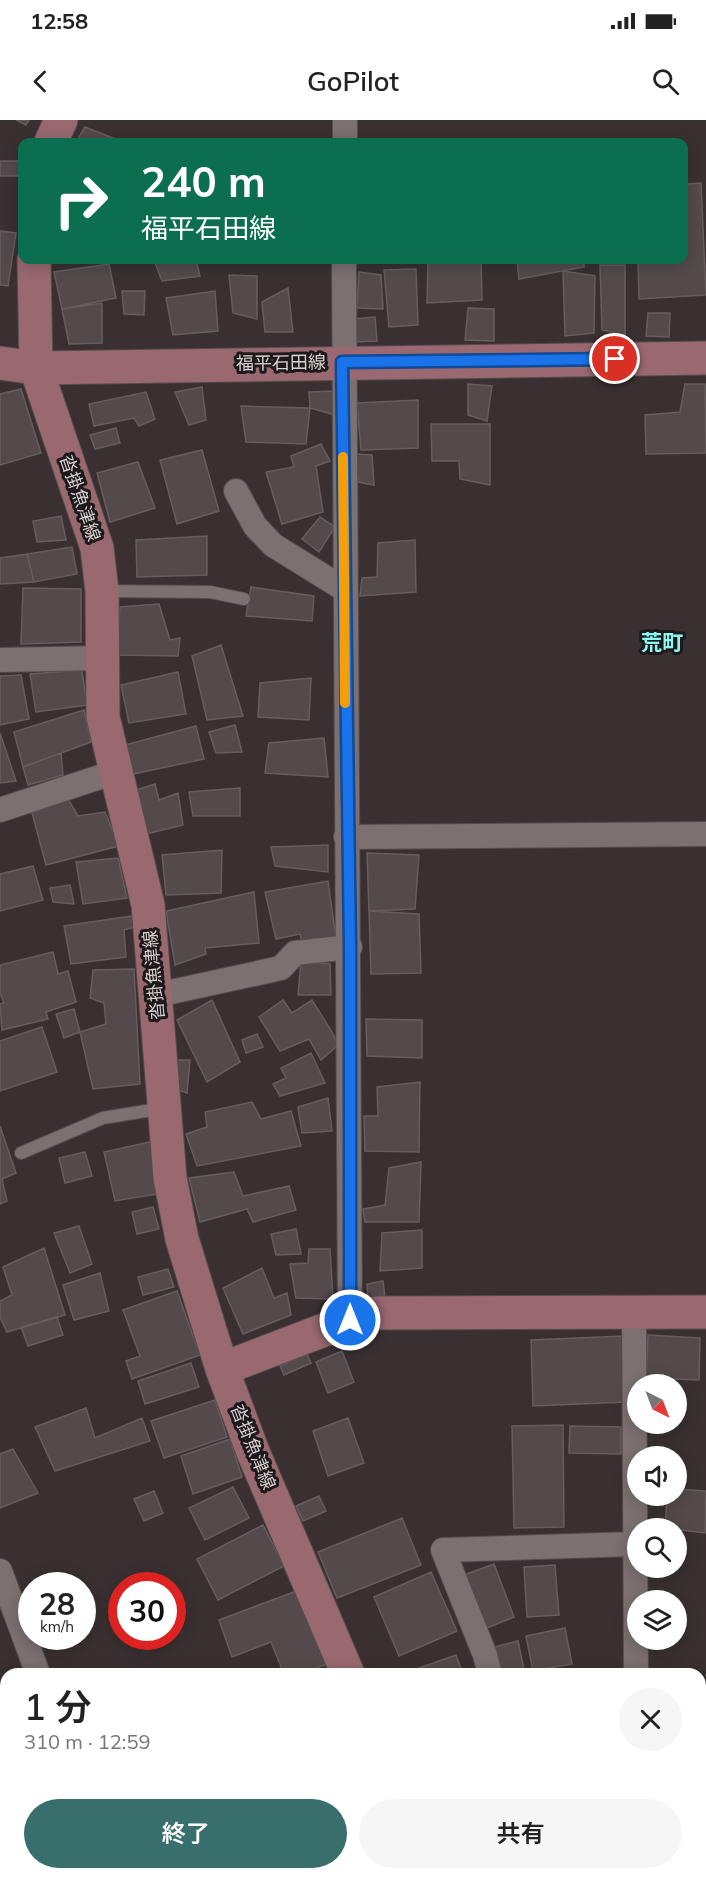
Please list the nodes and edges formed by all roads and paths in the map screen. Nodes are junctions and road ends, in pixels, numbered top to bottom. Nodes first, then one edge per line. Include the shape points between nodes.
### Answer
1 (61, 120) edge
2 (345, 120) edge
3 (53, 138) edge
4 (345, 138) edge
5 (34, 264) edge
6 (344, 264) edge
7 (706, 358) edge
8 (342, 362) junction
9 (0, 363) edge
10 (36, 368) junction
11 (236, 491) dead end
12 (344, 590) junction
13 (102, 591) junction
14 (244, 599) dead end
15 (103, 658) junction
16 (0, 660) edge
17 (115, 772) junction
18 (0, 810) edge
19 (706, 834) edge
20 (346, 837) junction
21 (350, 947) junction
22 (157, 995) junction
23 (165, 1107) junction
24 (21, 1153) dead end
25 (706, 1312) edge
26 (634, 1313) junction
27 (350, 1320) junction
28 (222, 1369) junction
29 (634, 1518) edge
30 (627, 1544) edge
31 (0, 1571) edge
32 (635, 1578) edge
33 (36, 1668) edge
34 (345, 1668) edge
35 (488, 1668) edge
36 (636, 1668) edge

1 - 3 main road
2 - 4 street
5 - 10 main road, 沓掛魚津線
6 - 8 street
7 - 8 main road, 福平石田線
8 - 10 main road, 福平石田線
8 - 12 street
9 - 10 main road, 福平石田線
10 - 13 main road, 沓掛魚津線 via 97,548
11 - 12 street via 255,526 273,545
12 - 20 street
13 - 14 lane via 210,592
13 - 15 main road, 沓掛魚津線
15 - 16 street
15 - 17 main road, 沓掛魚津線 via 103,717
17 - 18 street
17 - 22 main road, 沓掛魚津線 via 148,905
19 - 20 street
20 - 21 street
21 - 22 street via 295,953 281,968
21 - 27 street
22 - 23 main road, 沓掛魚津線
23 - 24 lane via 103,1118
23 - 28 main road, 沓掛魚津線 via 170,1178 182,1239
25 - 26 main road
26 - 27 main road via 376,1314
26 - 29 street
27 - 28 main road
28 - 34 main road, 沓掛魚津線 via 253,1452
30 - 35 street via 443,1550
31 - 33 street
32 - 36 street

